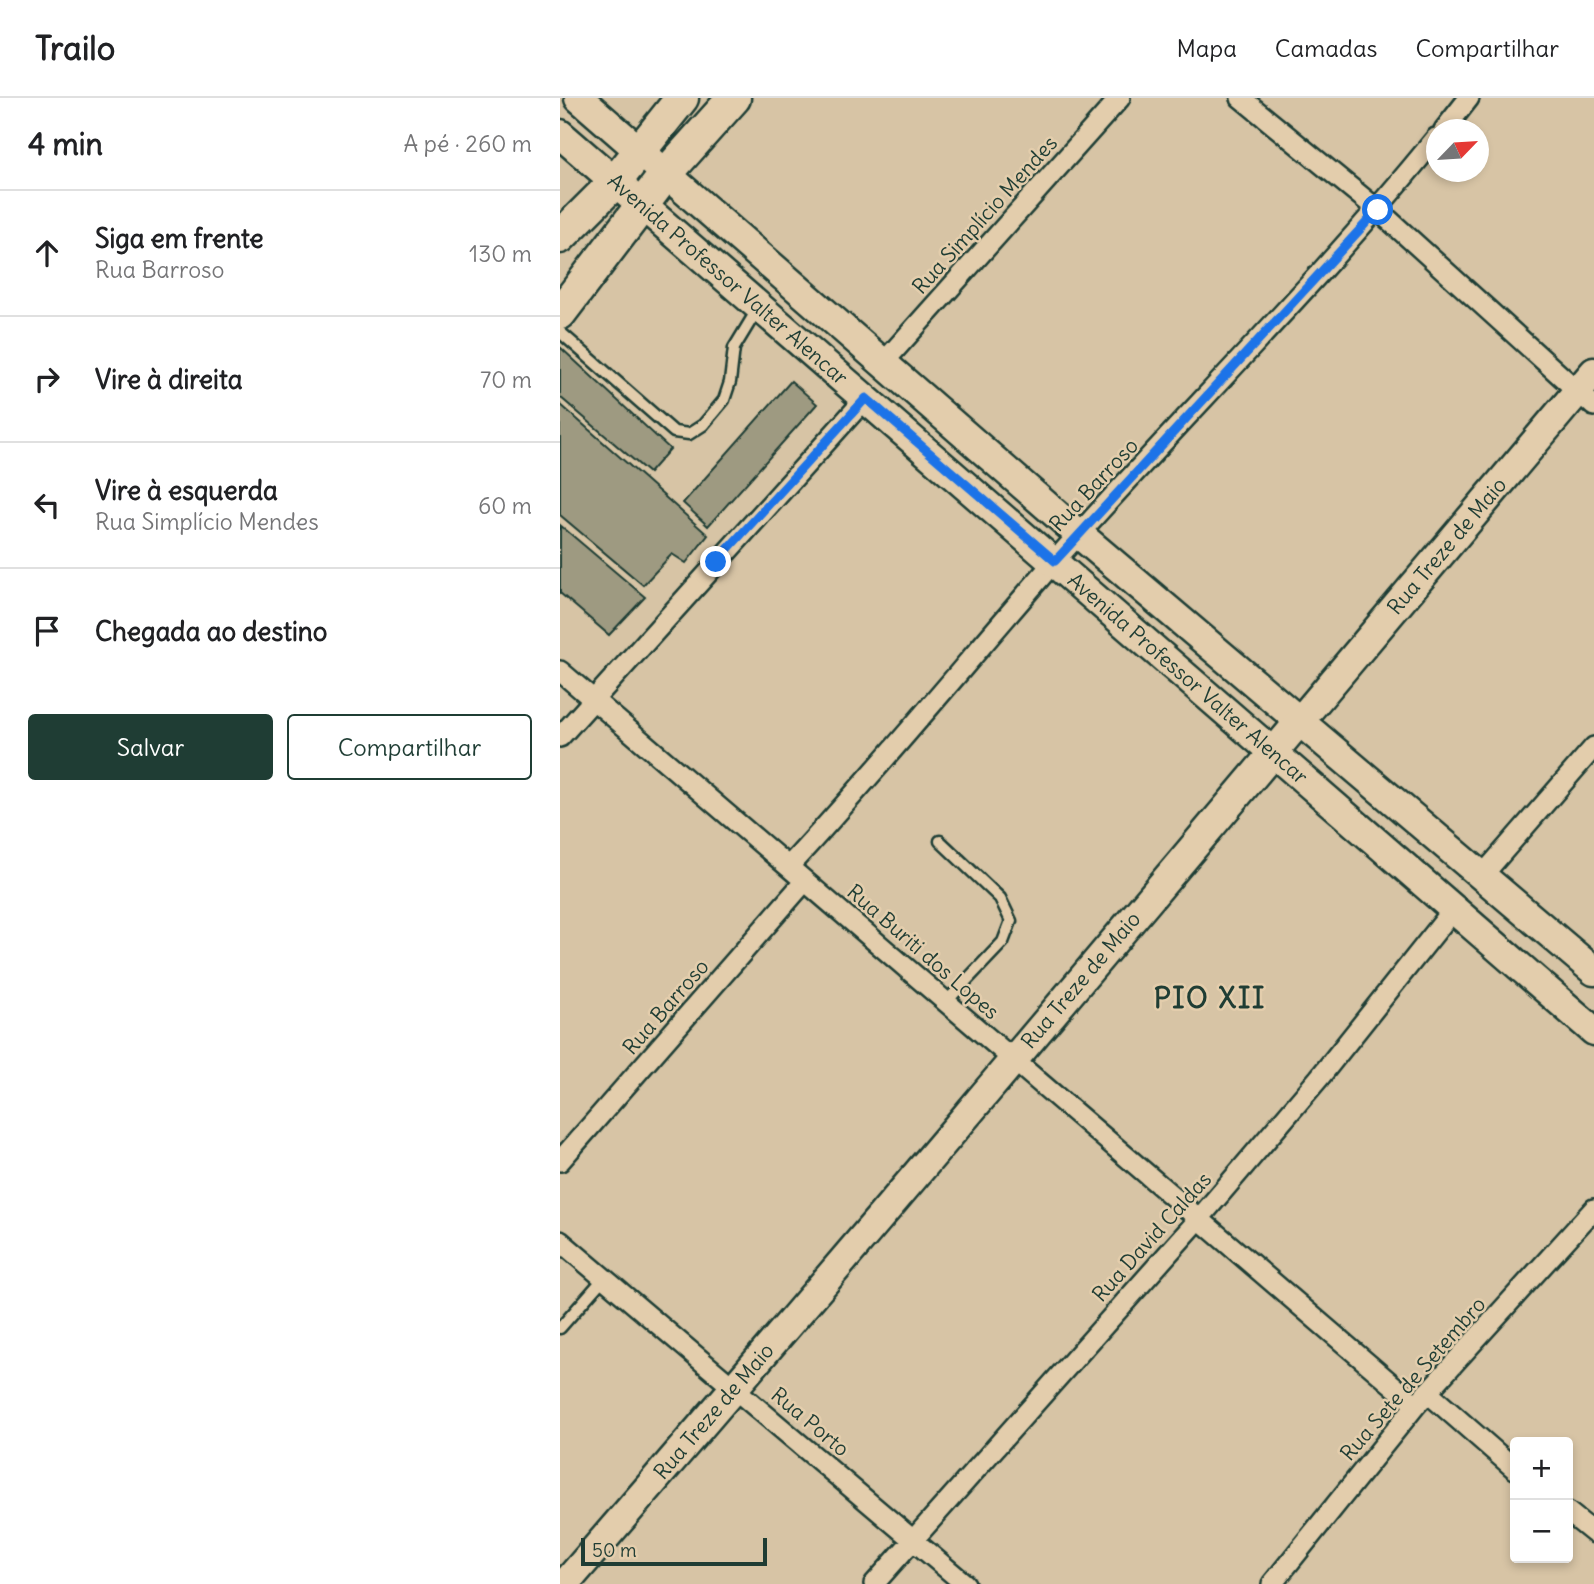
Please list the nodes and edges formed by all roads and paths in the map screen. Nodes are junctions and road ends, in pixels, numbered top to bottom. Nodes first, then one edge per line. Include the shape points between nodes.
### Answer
1 (579, 98) edge
2 (682, 98) edge
3 (734, 98) edge
4 (1120, 98) edge
5 (1241, 98) edge
6 (1469, 98) edge
7 (1453, 119) edge
8 (560, 134) edge
9 (638, 149) junction
10 (1426, 151) edge
11 (665, 176) junction
12 (615, 181) junction
13 (642, 206) junction
14 (1378, 210) junction
15 (560, 237) edge
16 (759, 306) junction
17 (560, 313) edge
18 (560, 332) edge
19 (884, 362) junction
20 (1588, 390) edge
21 (917, 391) junction
22 (866, 398) junction
23 (893, 423) junction
24 (1080, 535) junction
25 (1055, 561) junction
26 (560, 671) edge
27 (595, 702) junction
28 (1297, 721) junction
29 (560, 737) edge
30 (1594, 747) edge
31 (1270, 753) junction
32 (940, 841) dead end
33 (789, 866) junction
34 (1480, 877) junction
35 (805, 881) junction
36 (1453, 910) junction
37 (1594, 971) edge
38 (946, 1002) junction
39 (1594, 1031) edge
40 (1014, 1061) junction
41 (560, 1161) edge
42 (1594, 1209) edge
43 (1198, 1220) junction
44 (560, 1241) edge
45 (604, 1278) junction
46 (560, 1328) edge
47 (735, 1388) junction
48 (1421, 1399) junction
49 (1510, 1465) edge
50 (1573, 1516) edge
51 (1594, 1533) edge
52 (914, 1539) junction
53 (565, 1584) edge
54 (874, 1584) edge
55 (965, 1584) edge
56 (1272, 1584) edge

1 - 9 main road, Avenida Professor Valter Alencar
2 - 9 main road
3 - 11 main road
4 - 19 street, Rua Simplício Mendes
5 - 14 street
6 - 7 street
8 - 12 main road, Avenida Professor Valter Alencar
9 - 11 main road, Avenida Professor Valter Alencar
9 - 12 main road
10 - 14 street, Rua Barroso
11 - 13 main road
11 - 19 main road, Avenida Professor Valter Alencar
12 - 13 main road, Avenida Professor Valter Alencar
12 - 15 main road
13 - 16 main road, Avenida Professor Valter Alencar
13 - 17 main road
14 - 20 street
14 - 24 street, Rua Barroso
16 - 18 lane via 734,348 723,400 703,425 689,434 674,432
16 - 22 main road, Avenida Professor Valter Alencar
19 - 21 main road, Avenida Professor Valter Alencar
20 - 28 main road, Rua Treze de Maio
21 - 23 main road
21 - 24 main road, Avenida Professor Valter Alencar
22 - 23 main road, Avenida Professor Valter Alencar
22 - 27 street
23 - 25 main road, Avenida Professor Valter Alencar
24 - 25 street, Rua Barroso
24 - 28 main road, Avenida Professor Valter Alencar
25 - 31 main road, Avenida Professor Valter Alencar
25 - 33 street, Rua Barroso
26 - 27 street, Rua Buriti dos Lopes
27 - 29 street
27 - 33 street, Rua Buriti dos Lopes
28 - 31 main road, Rua Treze de Maio
28 - 34 main road, Avenida Professor Valter Alencar
30 - 34 street
31 - 36 main road, Avenida Professor Valter Alencar
31 - 40 main road, Rua Treze de Maio
32 - 38 lane via 1000,898 1011,921 1003,942
33 - 35 street, Rua Buriti dos Lopes
34 - 37 main road, Avenida Professor Valter Alencar
35 - 38 street, Rua Buriti dos Lopes
35 - 41 street, Rua Barroso
36 - 39 main road, Avenida Professor Valter Alencar
36 - 43 street, Rua David Caldas
38 - 40 street, Rua Buriti dos Lopes
40 - 43 street, Rua Buriti dos Lopes
40 - 47 main road, Rua Treze de Maio
42 - 48 street, Rua Sete de Setembro
43 - 48 street, Rua Buriti dos Lopes
43 - 52 street, Rua David Caldas
44 - 45 street, Rua Porto
45 - 46 lane
45 - 47 street, Rua Porto
47 - 52 street, Rua Porto
47 - 53 main road, Rua Treze de Maio
48 - 49 street, Rua Buriti dos Lopes
48 - 56 street, Rua Sete de Setembro
50 - 51 street
52 - 54 street, Rua David Caldas
52 - 55 street, Rua Porto

